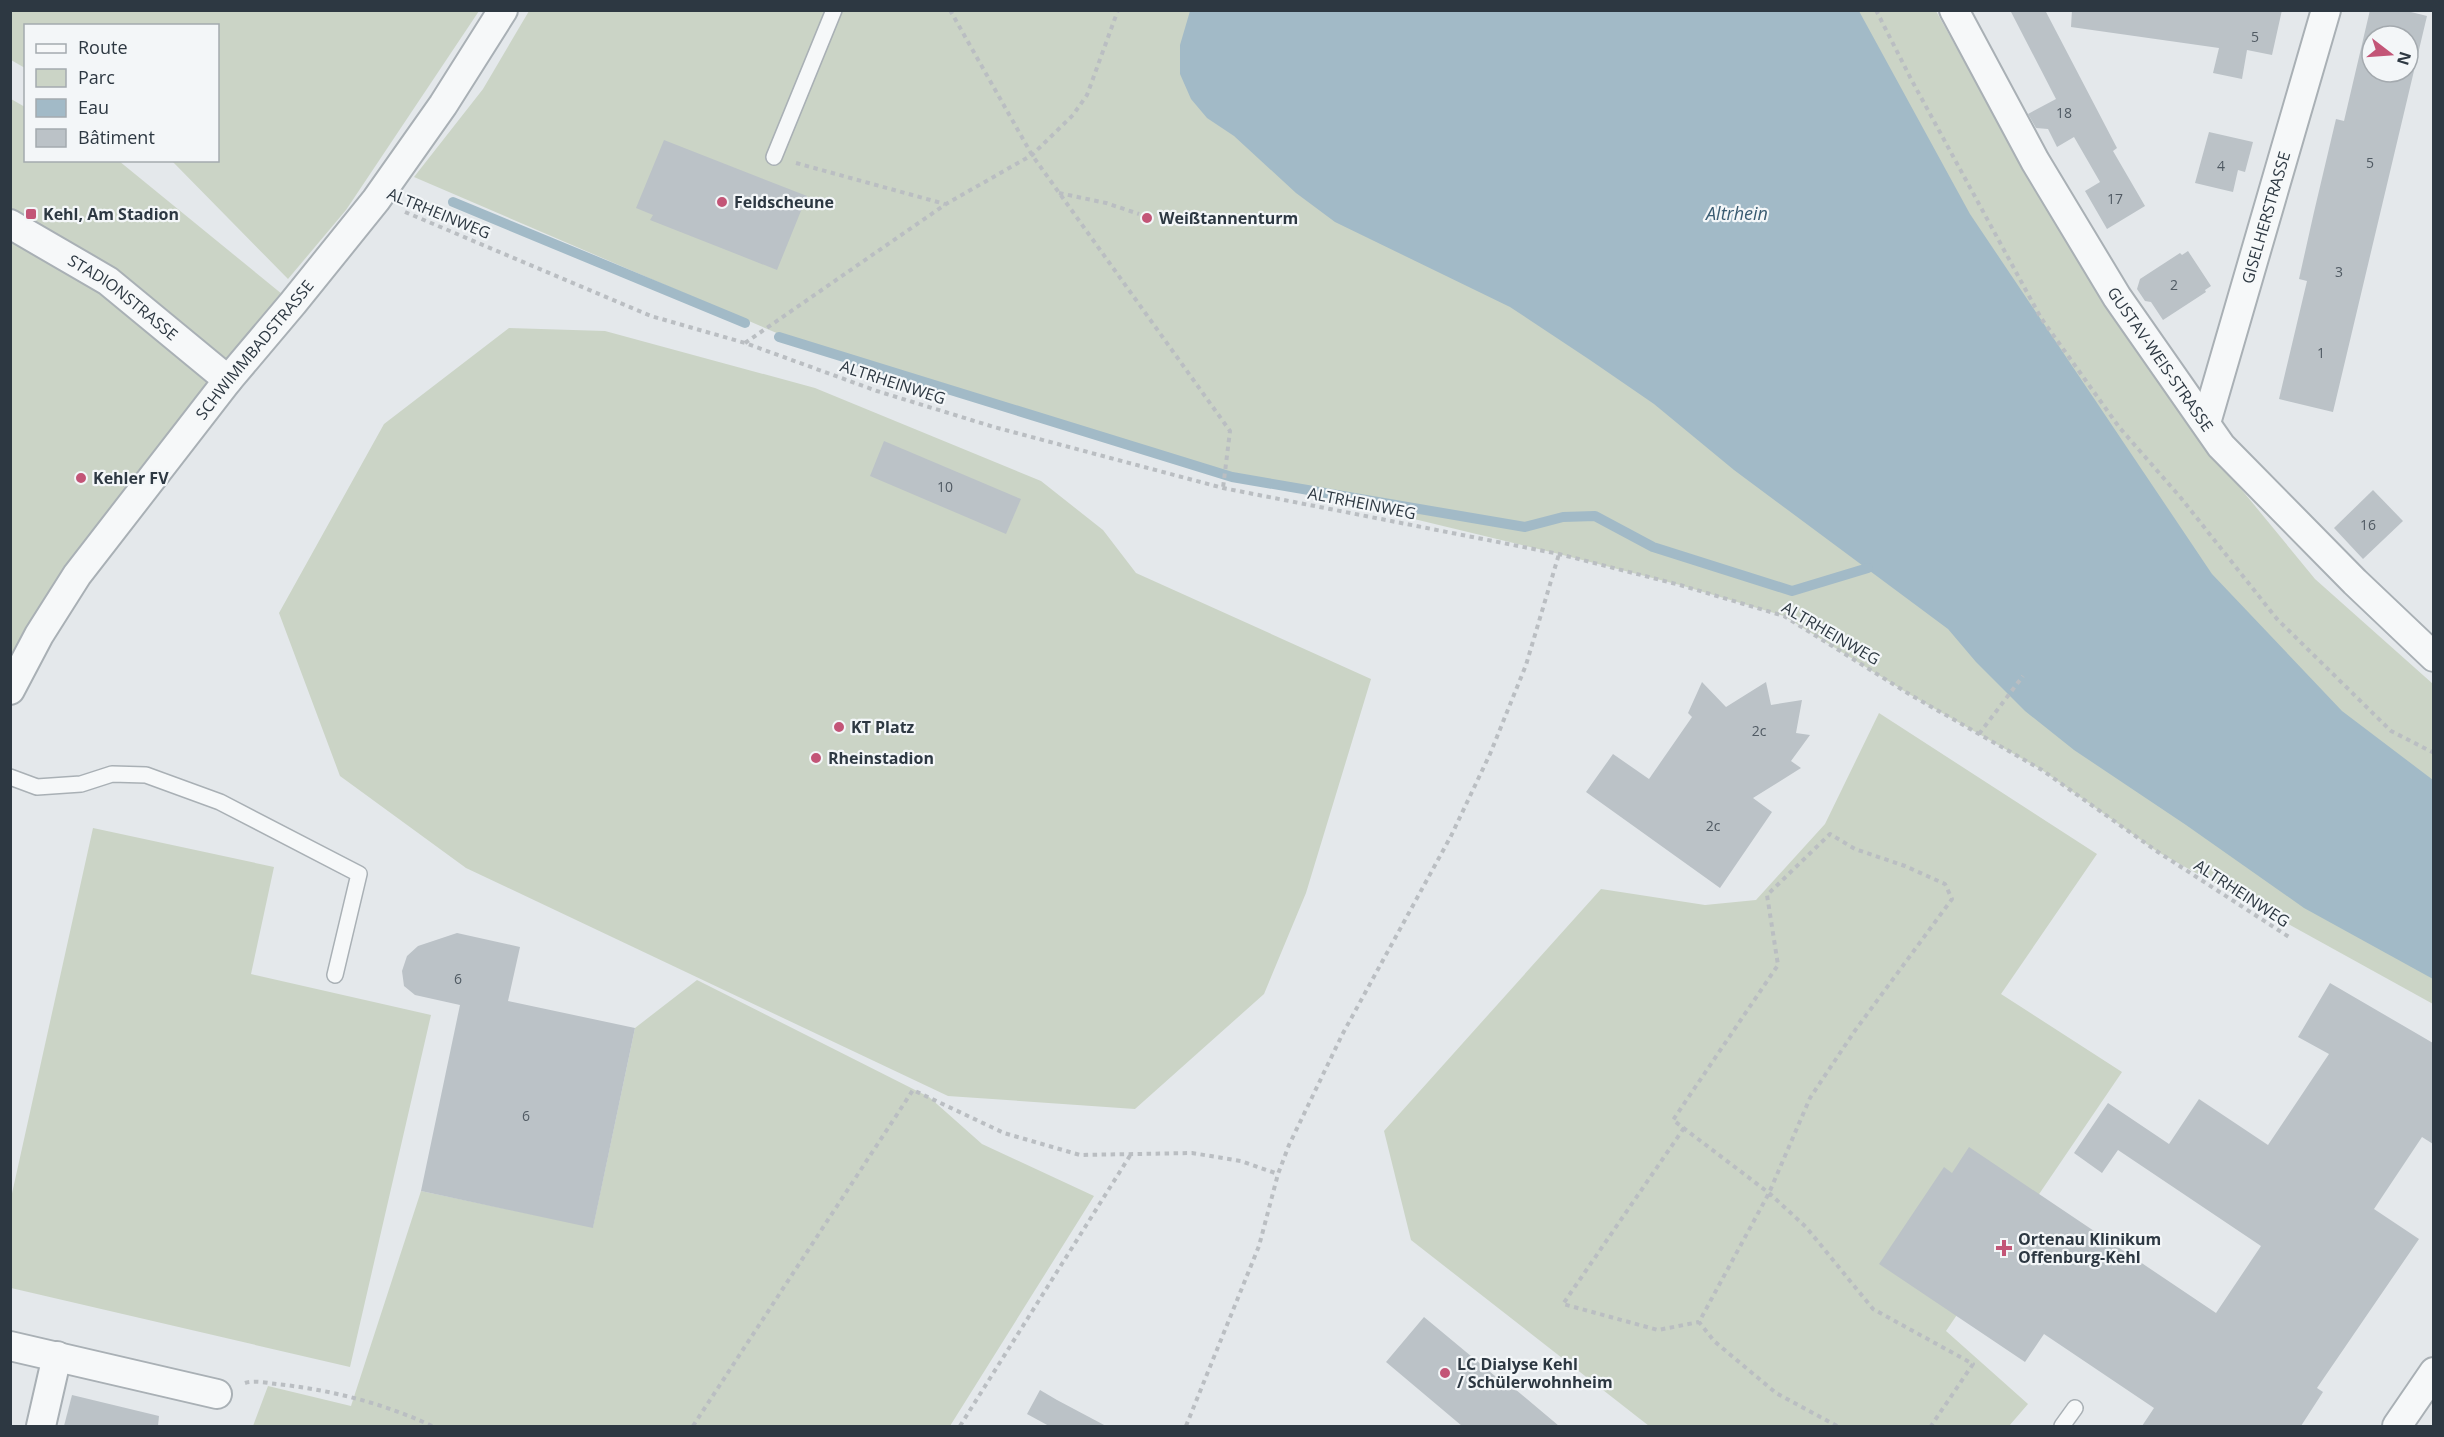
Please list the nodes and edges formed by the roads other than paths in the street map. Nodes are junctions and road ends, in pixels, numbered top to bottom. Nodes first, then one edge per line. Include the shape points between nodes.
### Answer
1 (502, 10) edge
2 (834, 10) edge
3 (1954, 10) edge
4 (2326, 10) edge
5 (774, 157) road end
6 (10, 224) edge
7 (228, 380) junction
8 (2206, 423) junction
9 (2433, 657) edge
10 (10, 690) edge
11 (10, 777) edge
12 (335, 975) dead end
13 (10, 1346) edge
14 (57, 1356) junction
15 (2433, 1372) edge
16 (217, 1394) road end
17 (2075, 1408) dead end
18 (41, 1426) edge
19 (2062, 1426) edge
20 (2397, 1426) edge

1 - 7 street, SCHWIMMBADSTRASSE via 443,105 376,200
2 - 5 lane
3 - 8 street, GUSTAV-WEIS-STRASSE via 2035,161 2105,278
4 - 8 street, GISELHERSTRASSE
6 - 7 street, STADIONSTRASSE via 108,281
7 - 10 street, SCHWIMMBADSTRASSE via 77,575
8 - 9 street, GUSTAV-WEIS-STRASSE via 2230,455
11 - 12 lane via 37,788 81,784 112,774 146,775 220,802 359,874
13 - 14 street
14 - 16 street
14 - 18 street
15 - 20 street
17 - 19 lane

